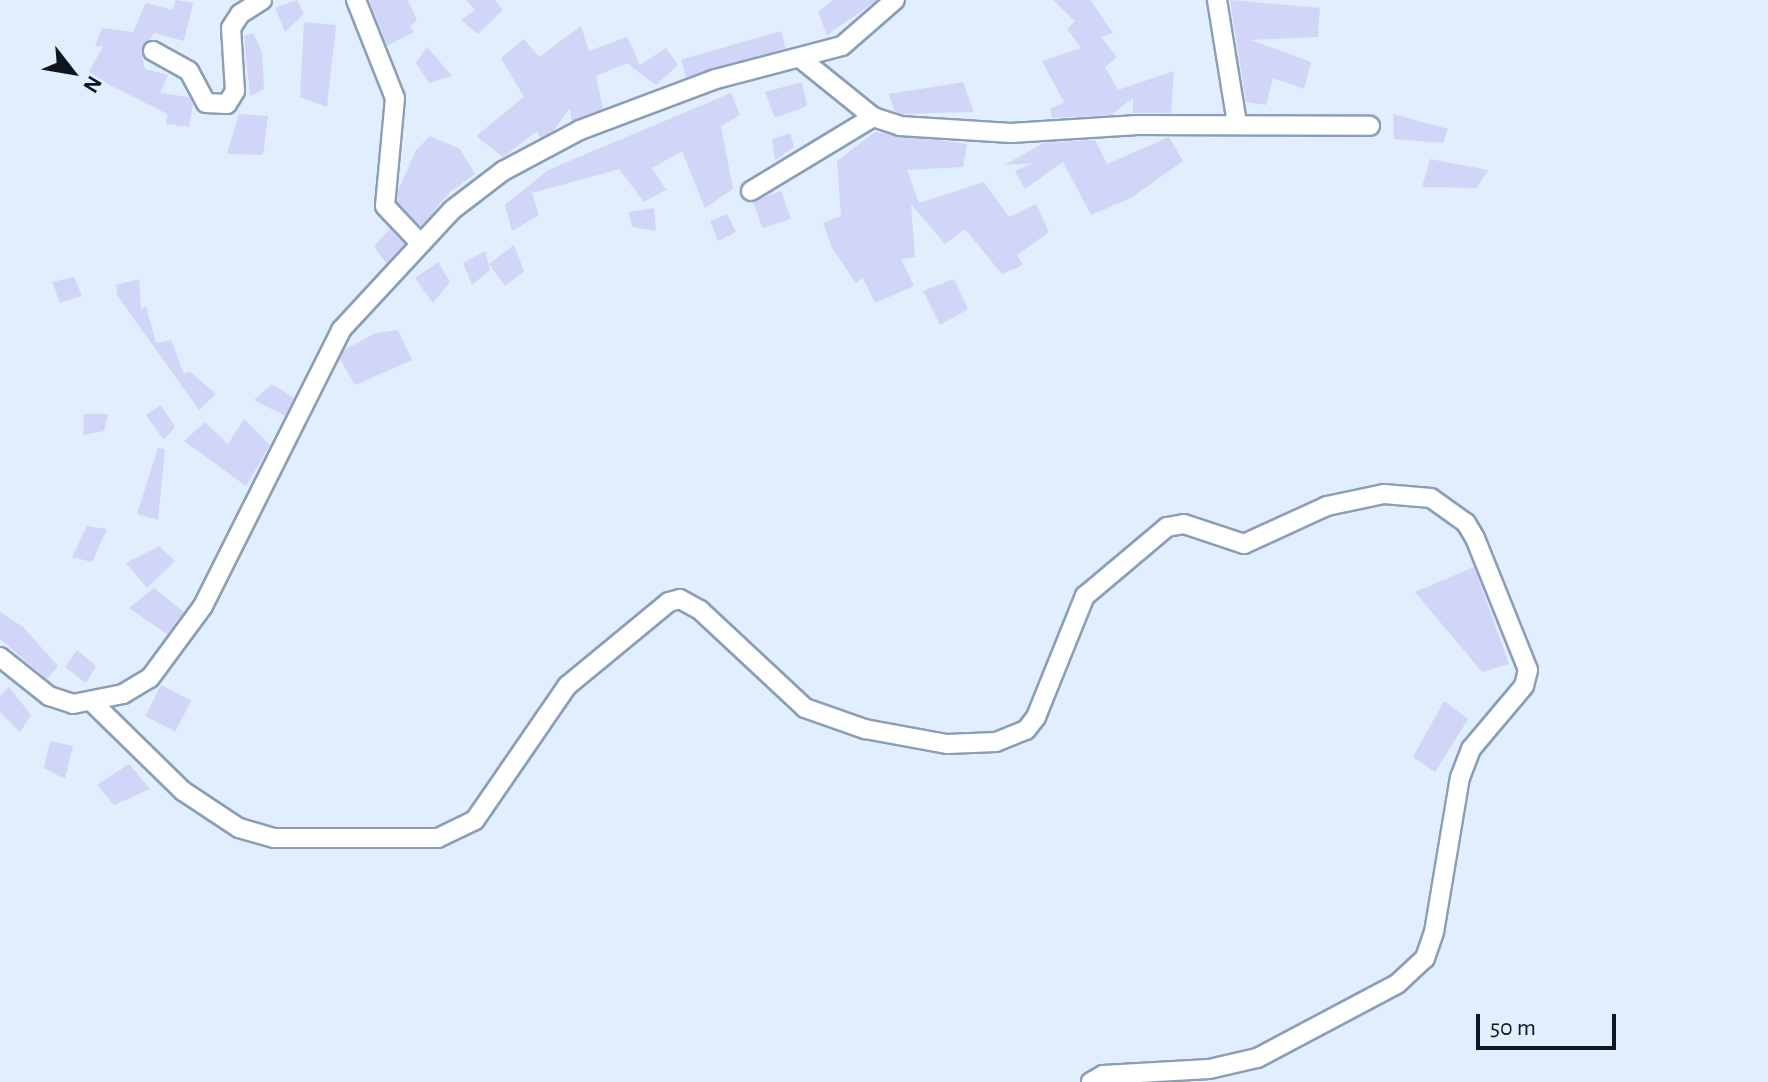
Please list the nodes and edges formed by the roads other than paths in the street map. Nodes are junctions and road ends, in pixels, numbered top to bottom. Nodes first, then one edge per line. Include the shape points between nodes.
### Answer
1 (262, 0) edge
2 (356, 0) edge
3 (895, 0) edge
4 (1217, 0) edge
5 (153, 51) dead end
6 (800, 58) junction
7 (873, 117) junction
8 (1237, 124) junction
9 (1370, 126) dead end
10 (751, 191) dead end
11 (419, 242) junction
12 (0, 657) edge
13 (93, 703) junction
14 (1091, 1082) edge

1 - 5 street via 240,14 231,28 235,91 227,104 206,103 189,71
2 - 11 street via 395,98 385,206
3 - 6 street via 842,46
4 - 8 street
6 - 7 street
6 - 11 street via 716,79 580,130 503,171
7 - 8 street via 900,126 1011,133
7 - 10 street
8 - 9 street
11 - 13 street via 341,330 189,631 150,678
12 - 13 street via 49,696 73,704
13 - 14 street via 183,791 239,828 274,838 438,838 475,820 567,686 669,602 680,599 700,610 805,708 865,729 947,744 996,742 1026,730 1036,717 1085,596 1167,527 1184,524 1244,544 1327,506 1384,494 1431,498 1466,523 1475,538 1528,670 1524,686 1471,749 1460,777 1425,958 1397,984 1257,1058 1209,1069 1103,1075

